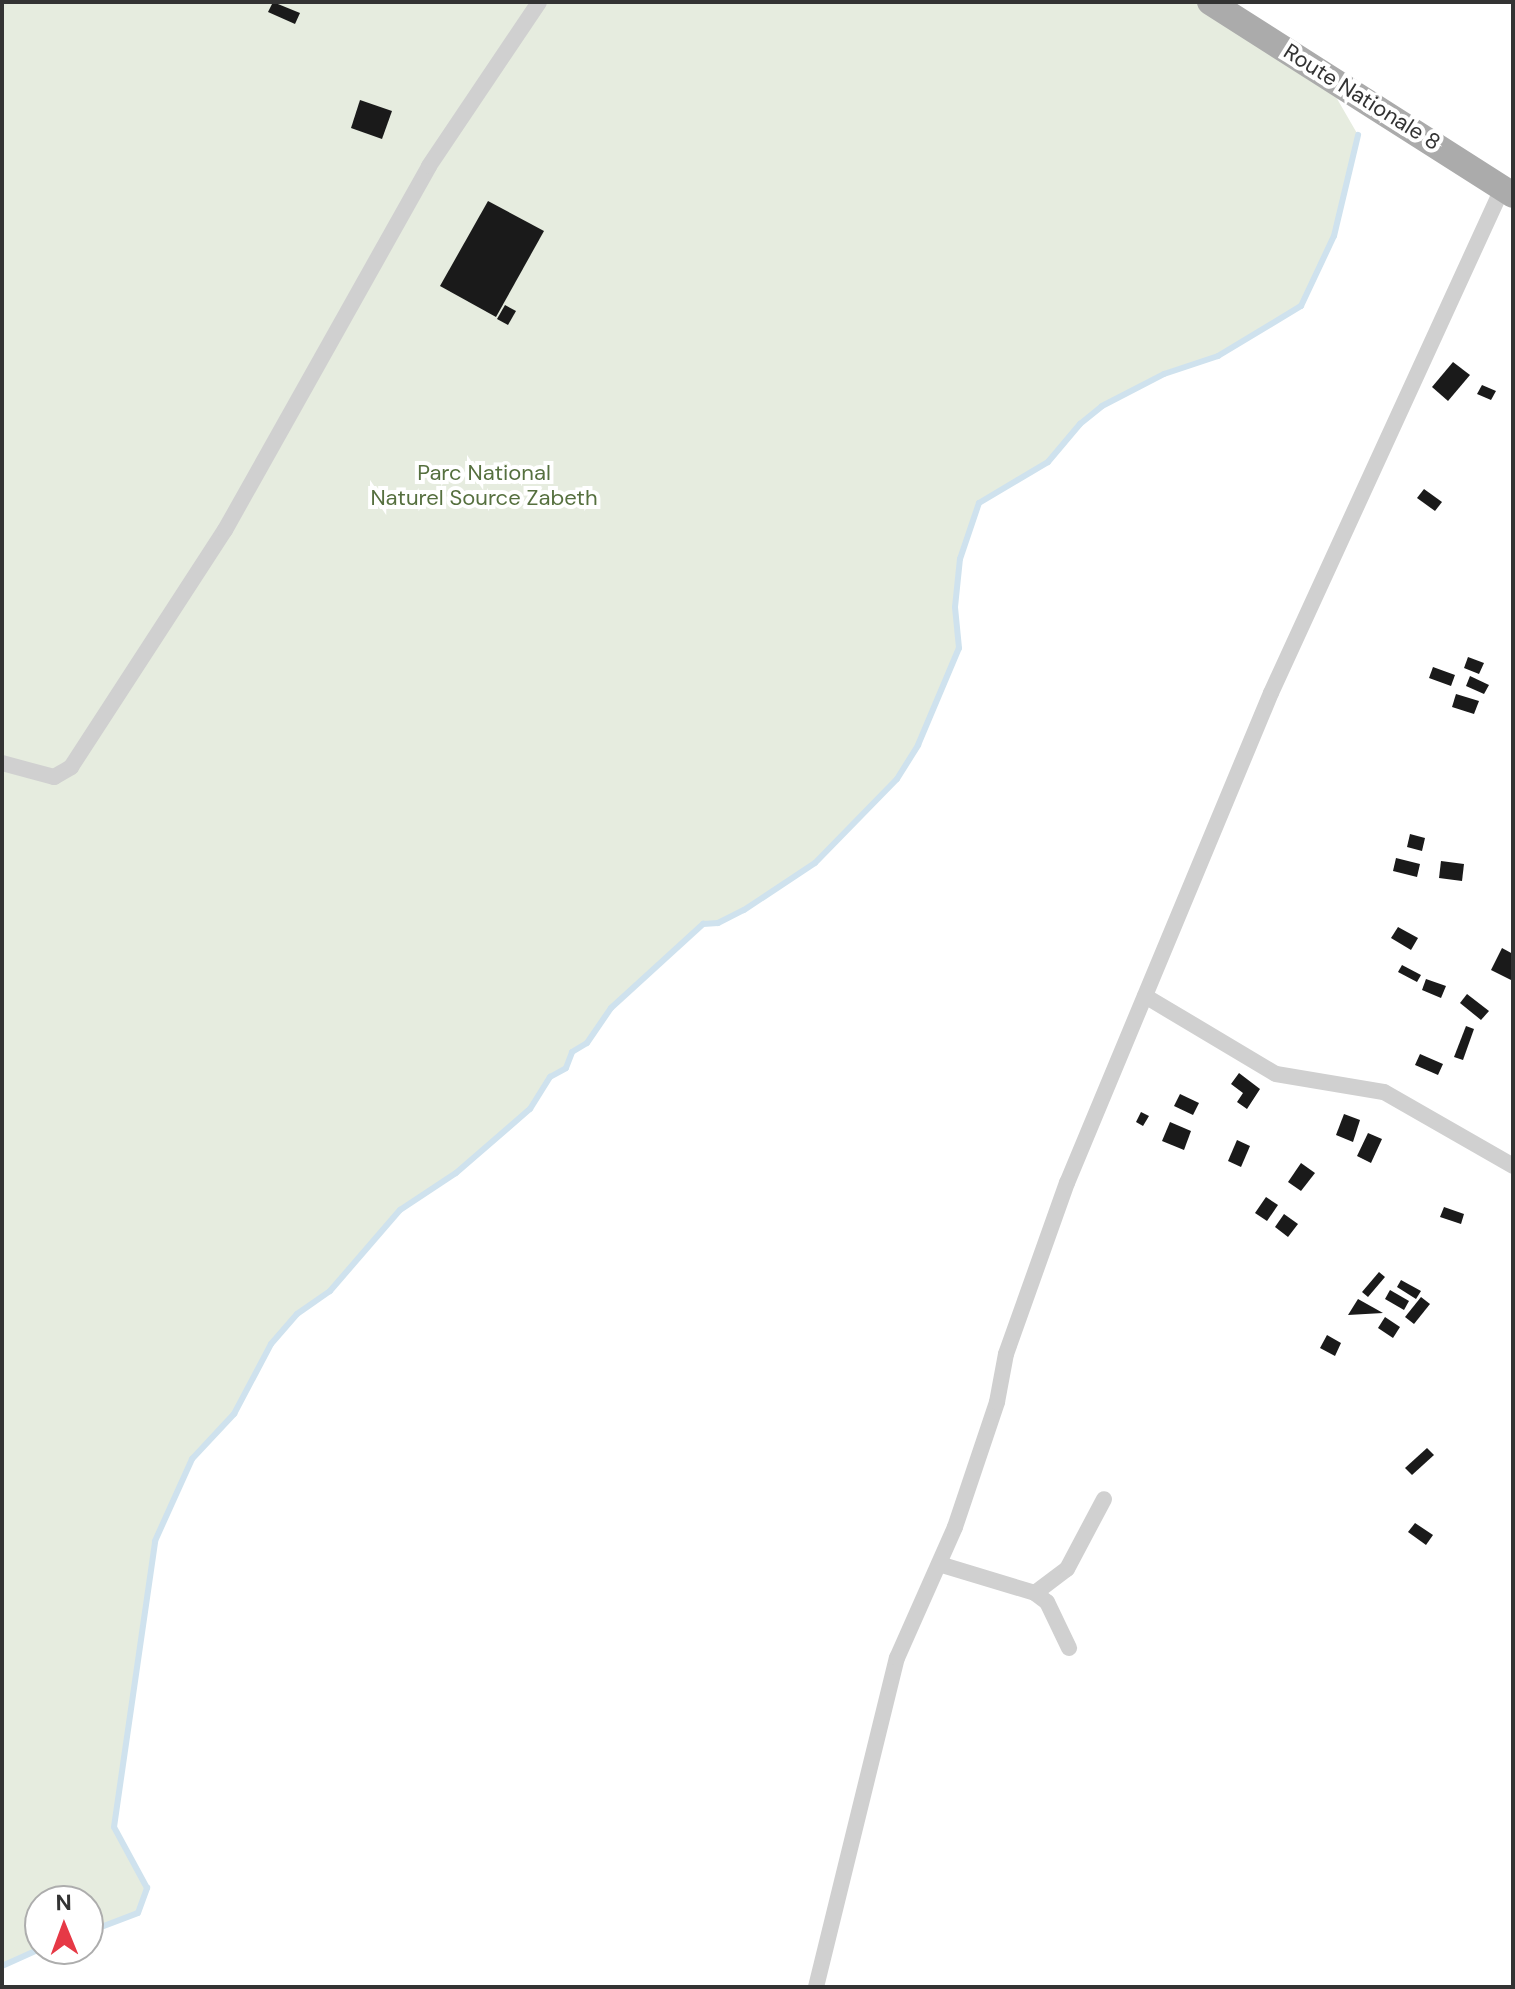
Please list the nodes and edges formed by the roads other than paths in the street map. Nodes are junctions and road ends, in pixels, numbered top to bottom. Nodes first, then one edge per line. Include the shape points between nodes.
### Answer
1 (539, 2) edge
2 (1210, 2) edge
3 (1508, 192) edge
4 (2, 763) edge
5 (1145, 996) junction
6 (1513, 1166) edge
7 (1104, 1499) dead end
8 (939, 1564) junction
9 (1035, 1593) junction
10 (1069, 1648) dead end
11 (817, 1985) edge
12 (799, 1987) edge

1 - 4 street via 429,166 225,530 71,767 54,777
2 - 3 main road, Route Nationale 8
3 - 5 street via 1271,693
5 - 6 street via 1276,1074 1384,1092
5 - 8 street via 1062,1197
7 - 9 street via 1067,1569
8 - 9 street
8 - 11 street via 897,1658
9 - 10 street via 1047,1602
11 - 12 street

